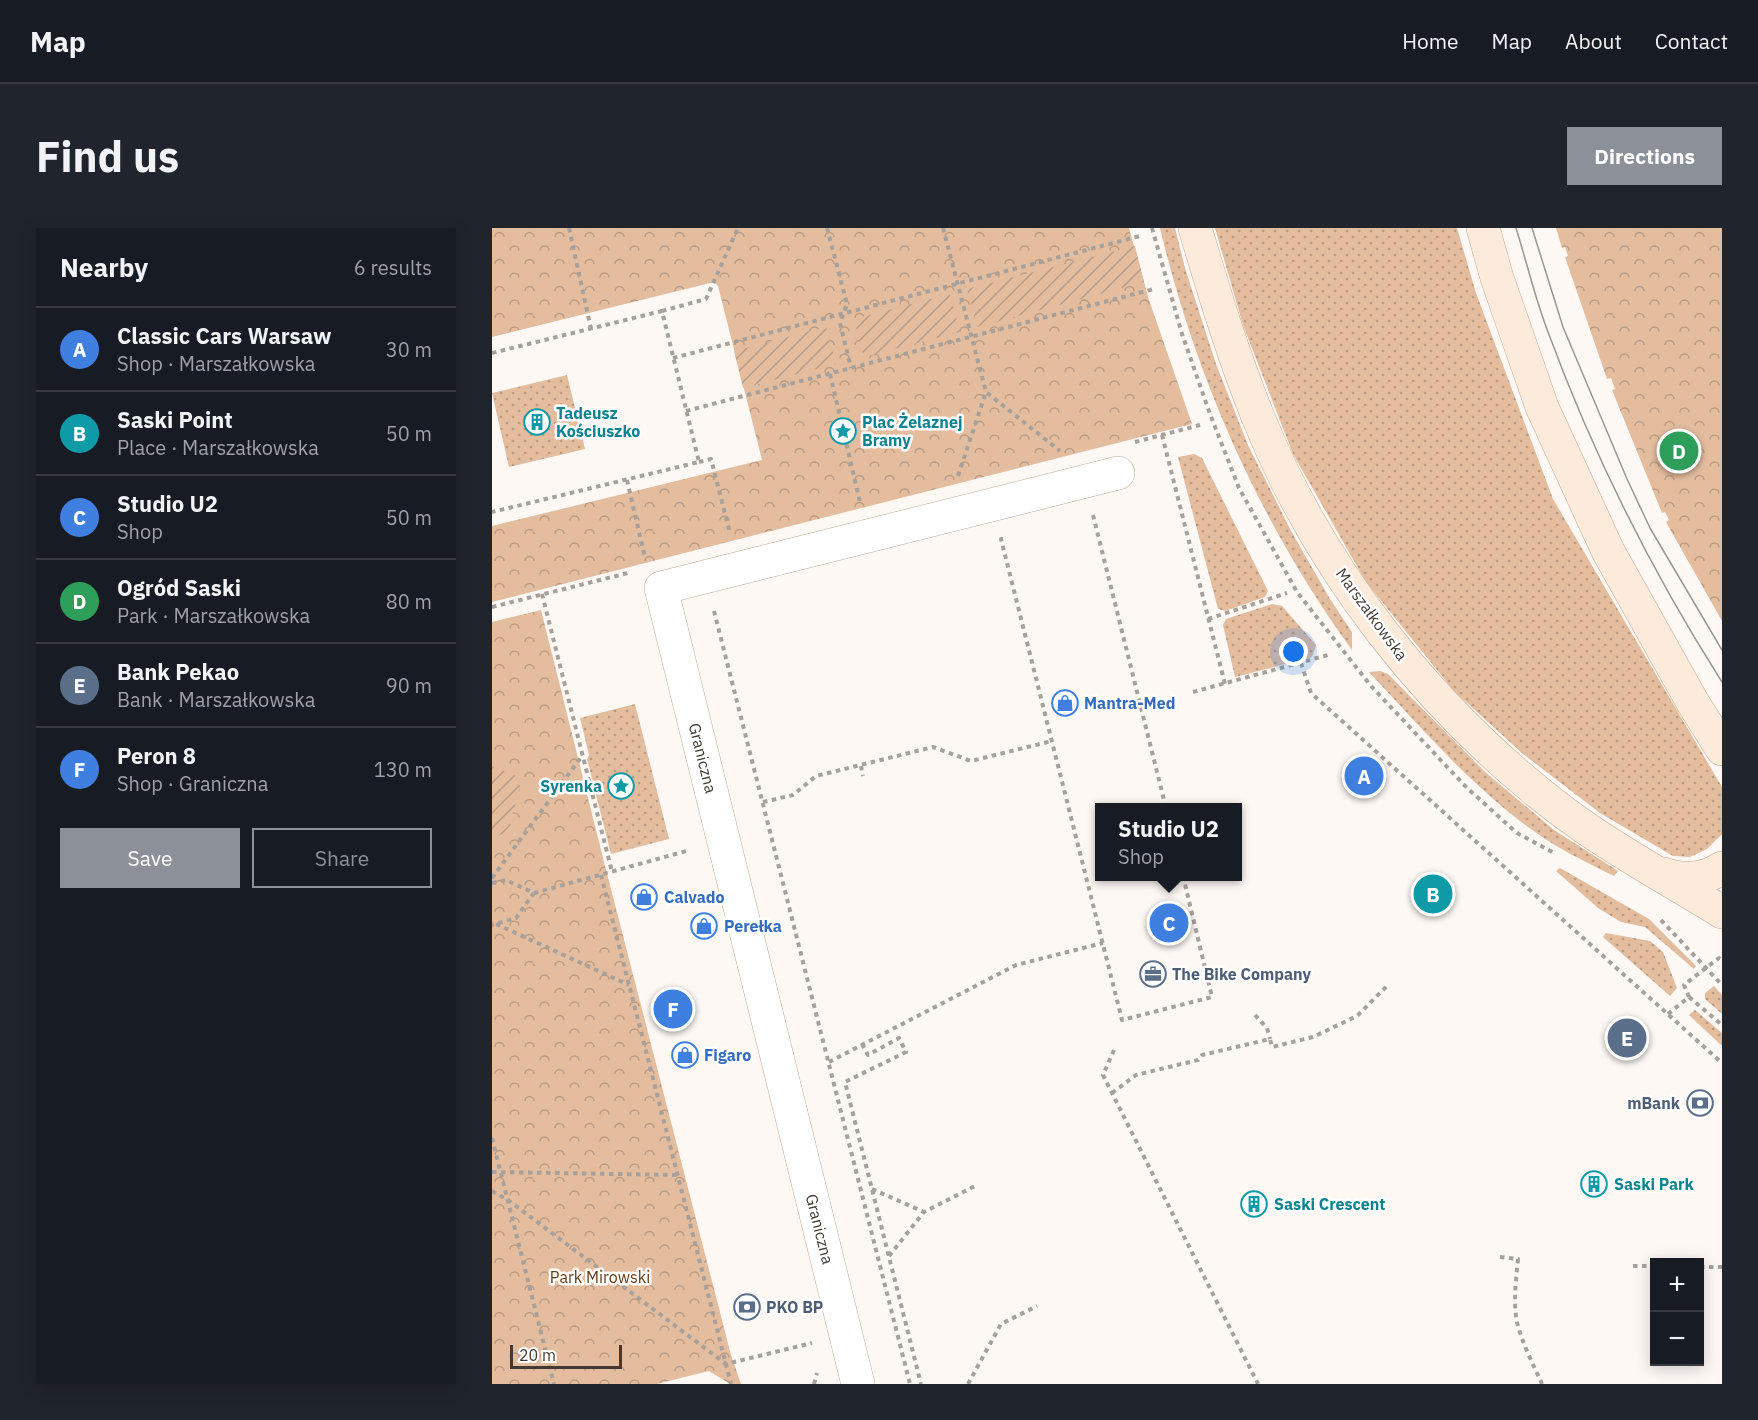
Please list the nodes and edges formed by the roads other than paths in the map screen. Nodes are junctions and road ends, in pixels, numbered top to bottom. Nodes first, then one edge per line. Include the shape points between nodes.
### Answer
1 (1195, 228) edge
2 (1482, 228) edge
3 (1118, 473) dead end
4 (1722, 749) edge
5 (1722, 868) edge
6 (1657, 871) junction
7 (1722, 912) edge
8 (858, 1384) edge

1 - 6 main road, Marszałkowska via 1222,322 1271,448 1340,572 1394,649 1472,734 1518,775 1558,808
2 - 4 main road via 1542,406 1608,551
3 - 8 street, Graniczna via 661,588
5 - 6 main road via 1689,879
6 - 7 main road, Marszałkowska

